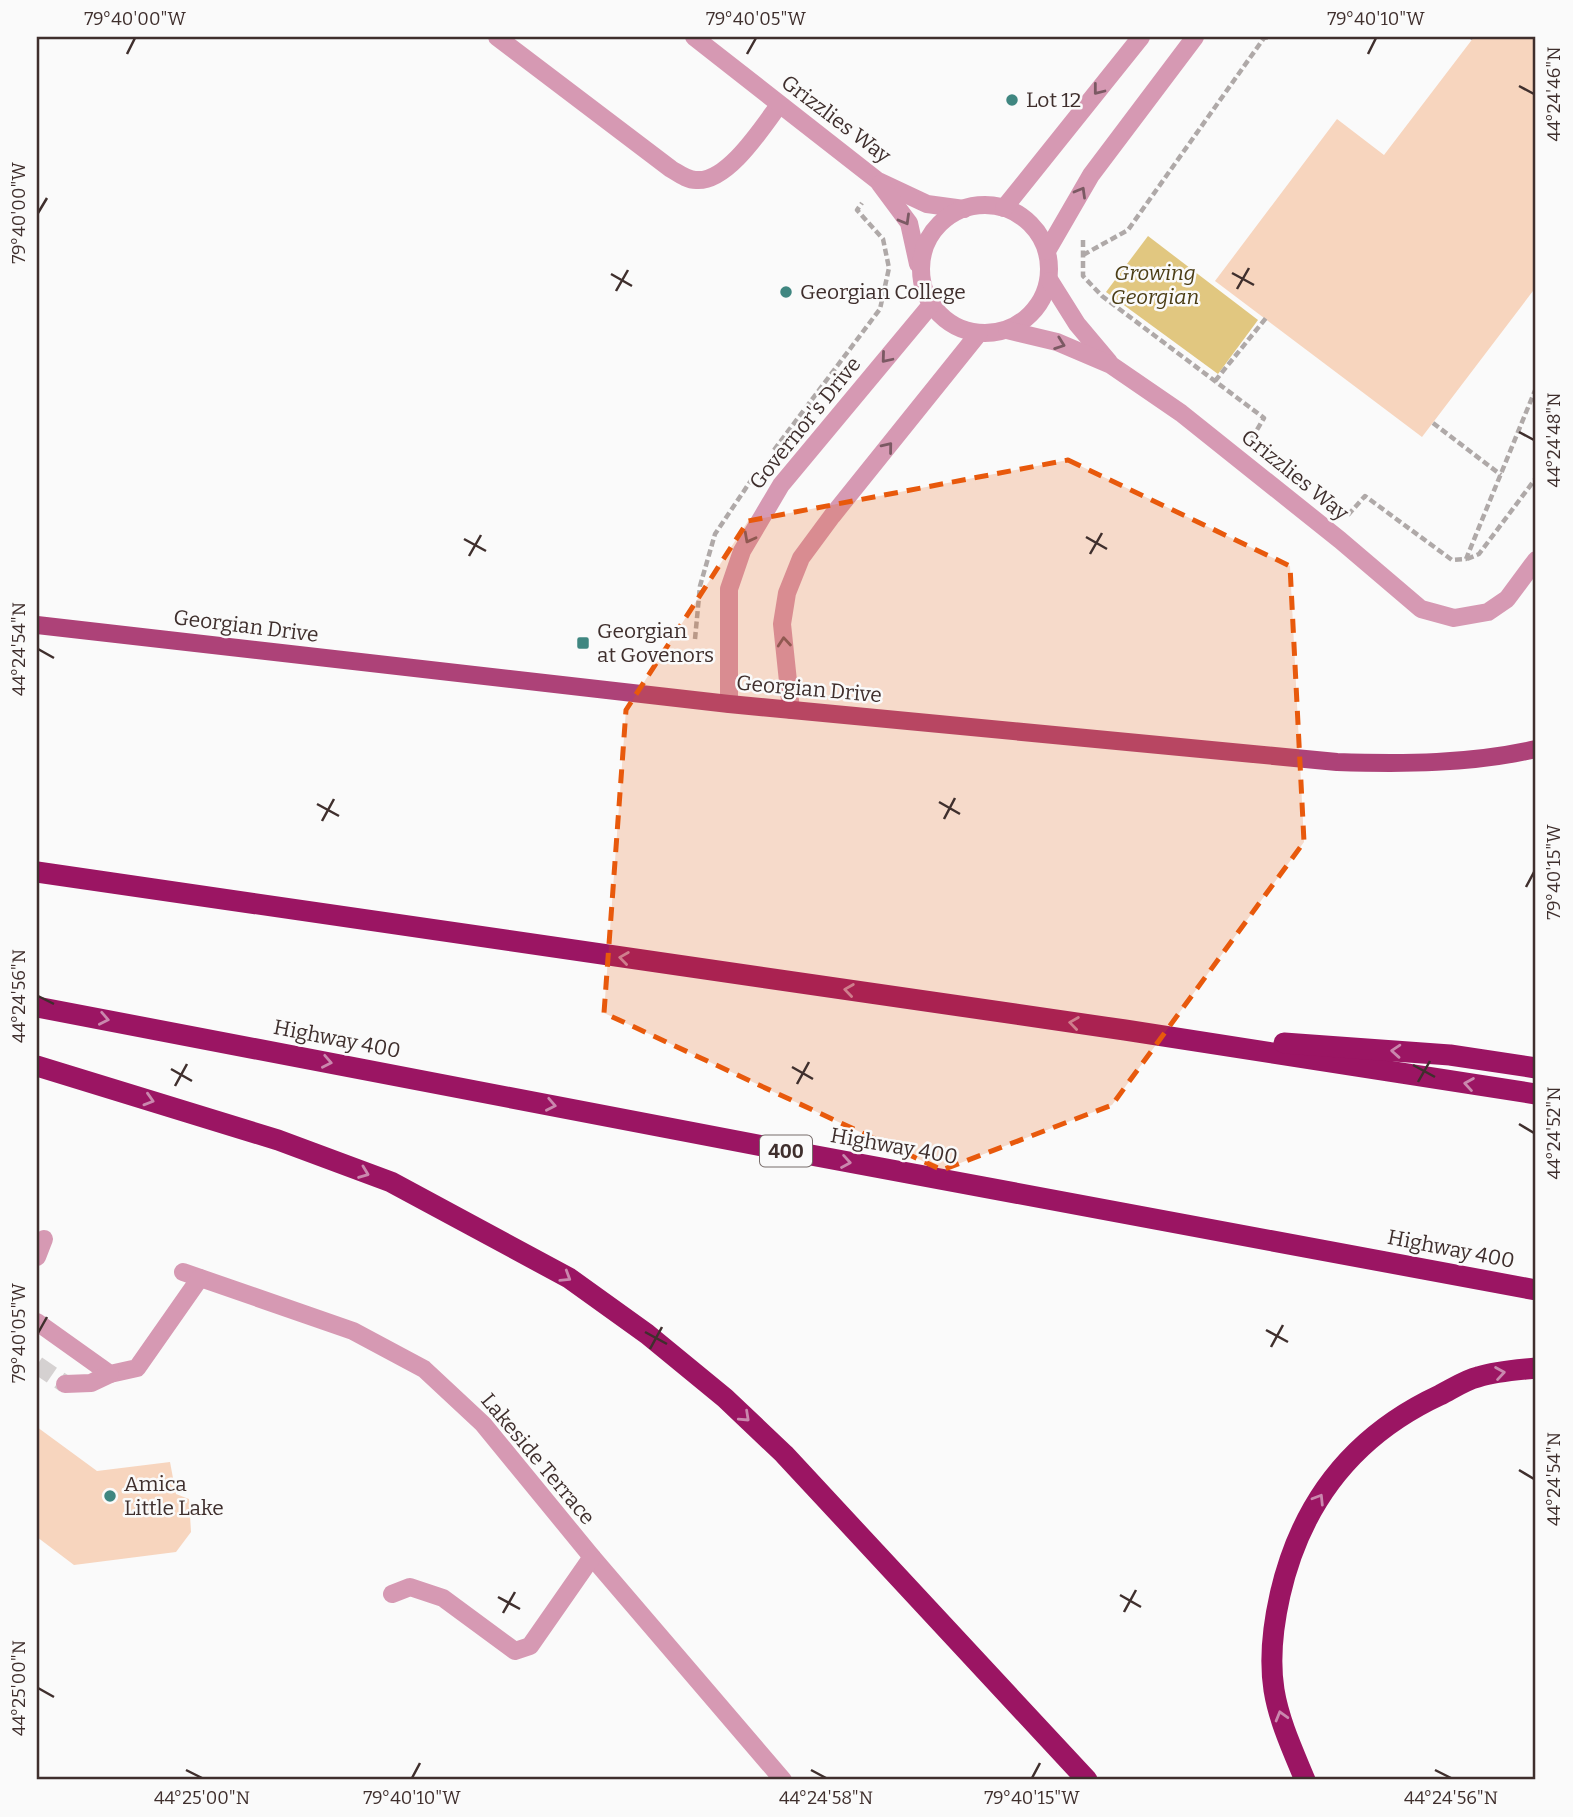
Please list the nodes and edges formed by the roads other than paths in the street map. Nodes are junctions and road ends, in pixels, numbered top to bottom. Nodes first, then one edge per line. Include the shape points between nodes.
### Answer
1 (497, 37) edge
2 (694, 37) edge
3 (1141, 37) edge
4 (1195, 37) edge
5 (779, 105) junction
6 (878, 181) junction
7 (1004, 208) junction
8 (965, 209) junction
9 (1047, 251) junction
10 (919, 264) junction
11 (1050, 281) junction
12 (930, 306) junction
13 (1007, 330) junction
14 (979, 334) junction
15 (1111, 365) junction
16 (1536, 560) edge
17 (37, 625) edge
18 (729, 704) junction
19 (791, 709) junction
20 (1536, 749) edge
21 (37, 872) edge
22 (37, 1007) edge
23 (1125, 1030) junction
24 (37, 1066) edge
25 (1536, 1068) edge
26 (1536, 1094) edge
27 (44, 1240) dead end
28 (37, 1257) edge
29 (183, 1272) dead end
30 (200, 1278) junction
31 (1536, 1290) edge
32 (37, 1322) edge
33 (1536, 1367) edge
34 (110, 1374) junction
35 (65, 1384) tunnel mouth
36 (592, 1557) junction
37 (392, 1594) dead end
38 (783, 1780) edge
39 (1087, 1780) edge
40 (1305, 1780) edge

1 - 5 street via 671,169 693,180 711,180 729,167
2 - 5 street, Grizzlies Way
3 -> 7 street
9 -> 4 street via 1091,175
5 - 6 street, Grizzlies Way
6 - 8 street, Grizzlies Way via 927,204
6 -> 10 street via 909,223
7 - 8 street
7 - 9 street via 1029,221
8 - 10 street via 932,230
9 - 11 street
10 - 12 street via 920,285
11 - 13 street via 1034,312
11 - 15 street
12 - 14 street via 956,325
12 -> 18 street, Governor's Drive via 780,485 742,551 729,589
13 - 14 street
13 -> 15 street, Grizzlies Way via 1057,342
19 -> 14 street via 782,624 787,593 802,558
15 - 16 street, Grizzlies Way via 1181,413 1421,609 1454,618 1488,612 1507,599
17 - 18 main road, Georgian Drive
18 - 19 main road, Georgian Drive
19 - 20 main road, Georgian Drive via 1337,762 1464,760
23 -> 21 highway
22 -> 31 highway, Highway 400 / 400
25 -> 23 highway via 1450,1055
26 -> 23 highway
24 -> 39 highway via 278,1140 391,1182 569,1278 647,1334 784,1454
27 - 28 street
29 - 30 street, Lakeside Terrace
30 - 34 street via 137,1368
30 - 36 street, Lakeside Terrace via 353,1331 424,1369 483,1424
32 - 34 street
40 -> 33 highway via 1280,1713 1271,1666 1283,1581 1307,1518 1357,1450 1403,1413 1477,1377
34 - 35 street via 91,1383
36 - 37 street via 530,1646 514,1651 443,1598 410,1587
36 - 38 street, Lakeside Terrace

